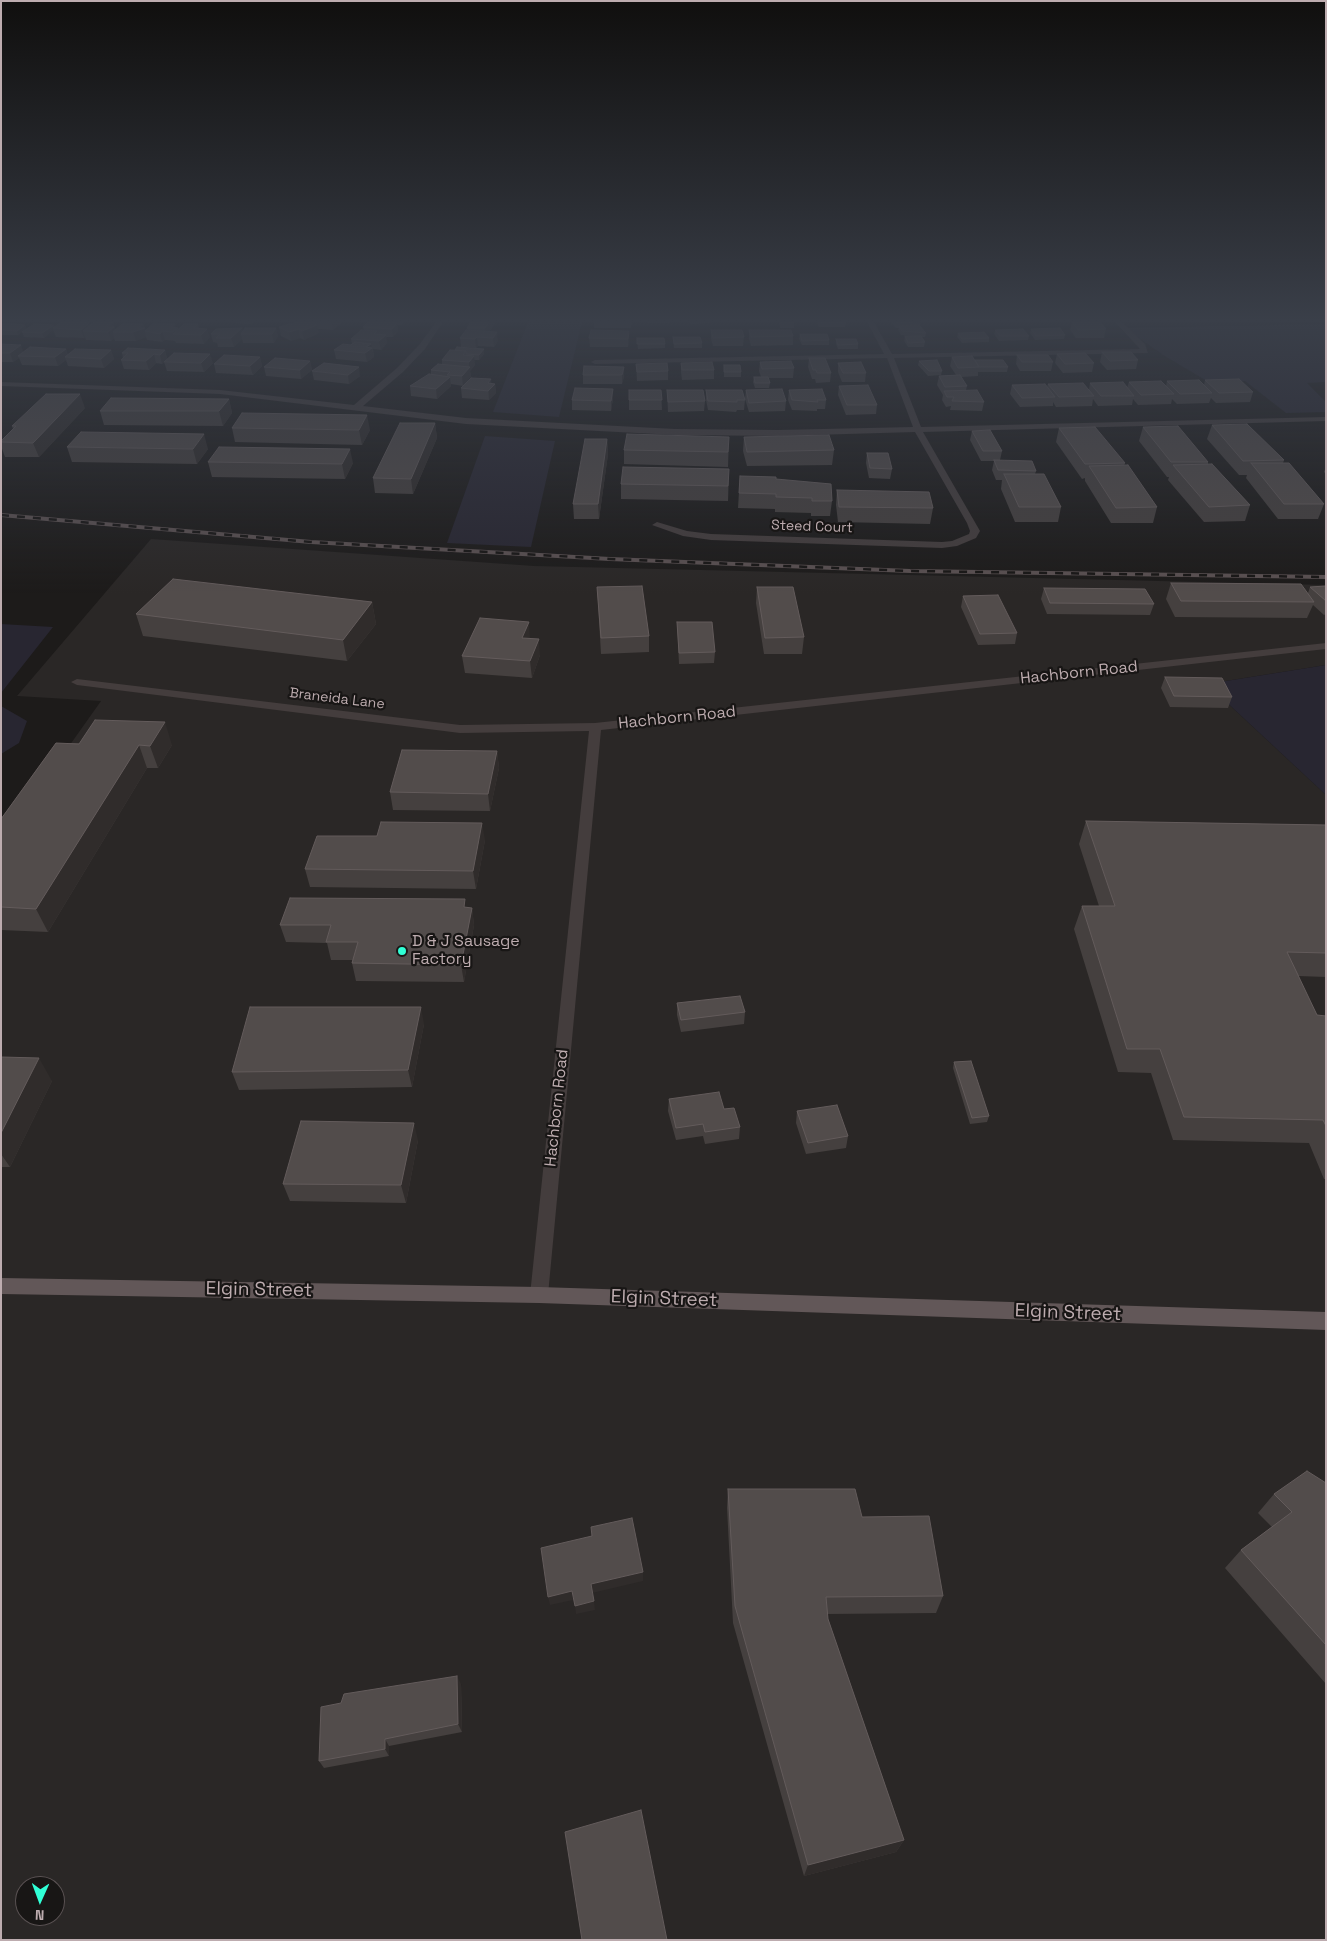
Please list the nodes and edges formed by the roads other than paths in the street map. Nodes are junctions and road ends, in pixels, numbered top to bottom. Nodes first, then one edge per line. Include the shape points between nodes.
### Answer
1 (400, 413) edge
2 (911, 413) edge
3 (1326, 419) edge
4 (918, 430) junction
5 (658, 525) dead end
6 (1326, 646) edge
7 (77, 682) dead end
8 (595, 727) junction
9 (1, 1286) edge
10 (539, 1295) junction
11 (1326, 1321) edge

1 - 4 street via 466,421 630,431
2 - 4 street
3 - 4 street
4 - 5 street, Steed Court via 972,523 975,531 966,540 942,545 711,537 686,534
6 - 8 street, Hachborn Road
7 - 8 street, Braneida Lane via 460,729
8 - 10 street, Hachborn Road
9 - 10 main road, Elgin Street
10 - 11 main road, Elgin Street

